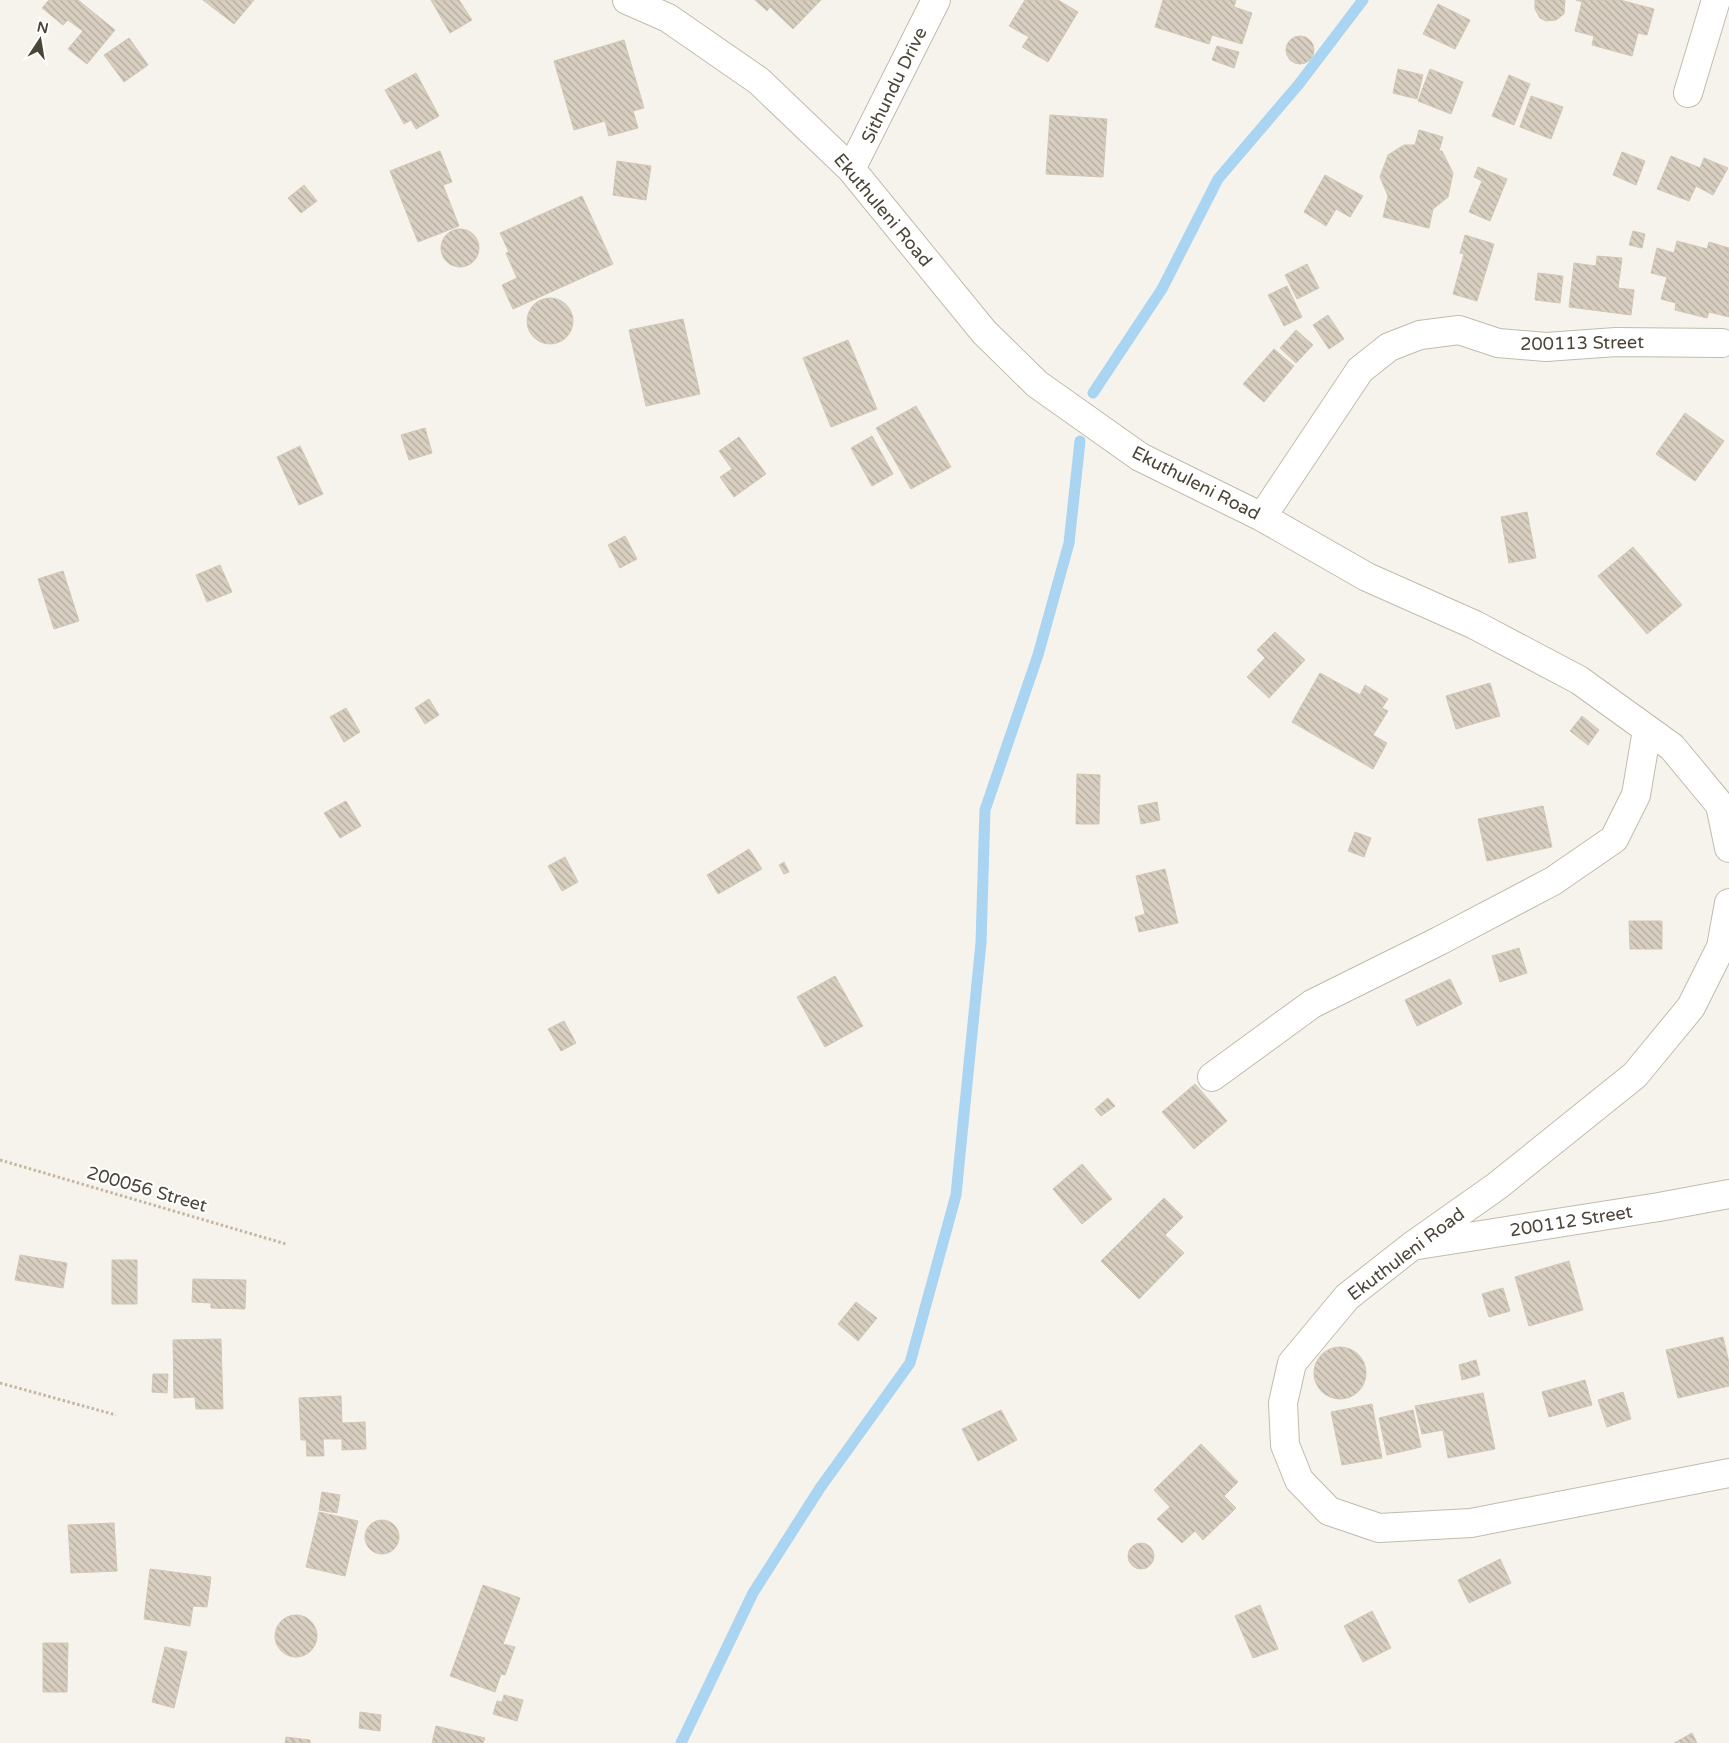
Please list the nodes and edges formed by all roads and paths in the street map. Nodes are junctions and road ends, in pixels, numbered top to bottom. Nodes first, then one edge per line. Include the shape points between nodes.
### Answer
1 (627, 0) edge
2 (936, 0) edge
3 (1716, 0) edge
4 (1688, 92) dead end
5 (852, 169) junction
6 (1722, 343) dead end
7 (1262, 517) junction
8 (1647, 730) junction
9 (1729, 848) edge
10 (1729, 903) edge
11 (1212, 1077) dead end
12 (0, 1160) edge
13 (1729, 1194) edge
14 (286, 1244) dead end
15 (1412, 1246) junction
16 (0, 1383) edge
17 (116, 1415) dead end
18 (1729, 1473) edge

1 - 5 street, Ekuthuleni Road via 668,18 759,81
2 - 5 street, Sithundu Drive
3 - 4 street
5 - 7 street, Ekuthuleni Road via 984,332 1037,384 1140,457
6 - 7 street, 200113 Street via 1616,342 1546,348 1498,343 1460,330 1420,335 1389,347 1360,370
7 - 8 street, Ekuthuleni Road via 1367,577 1475,626 1579,680
8 - 9 street, Ekuthuleni Road via 1672,747 1720,805
8 - 11 street via 1636,795 1614,839 1553,881 1312,1004
10 - 15 street, Ekuthuleni Road via 1721,947 1691,1007 1635,1075 1497,1186
12 - 14 path, 200056 Street
13 - 15 street, 200112 Street
15 - 18 street, Ekuthuleni Road via 1347,1297 1292,1363 1284,1403 1285,1445 1299,1480 1328,1510 1378,1528 1472,1523
16 - 17 path

